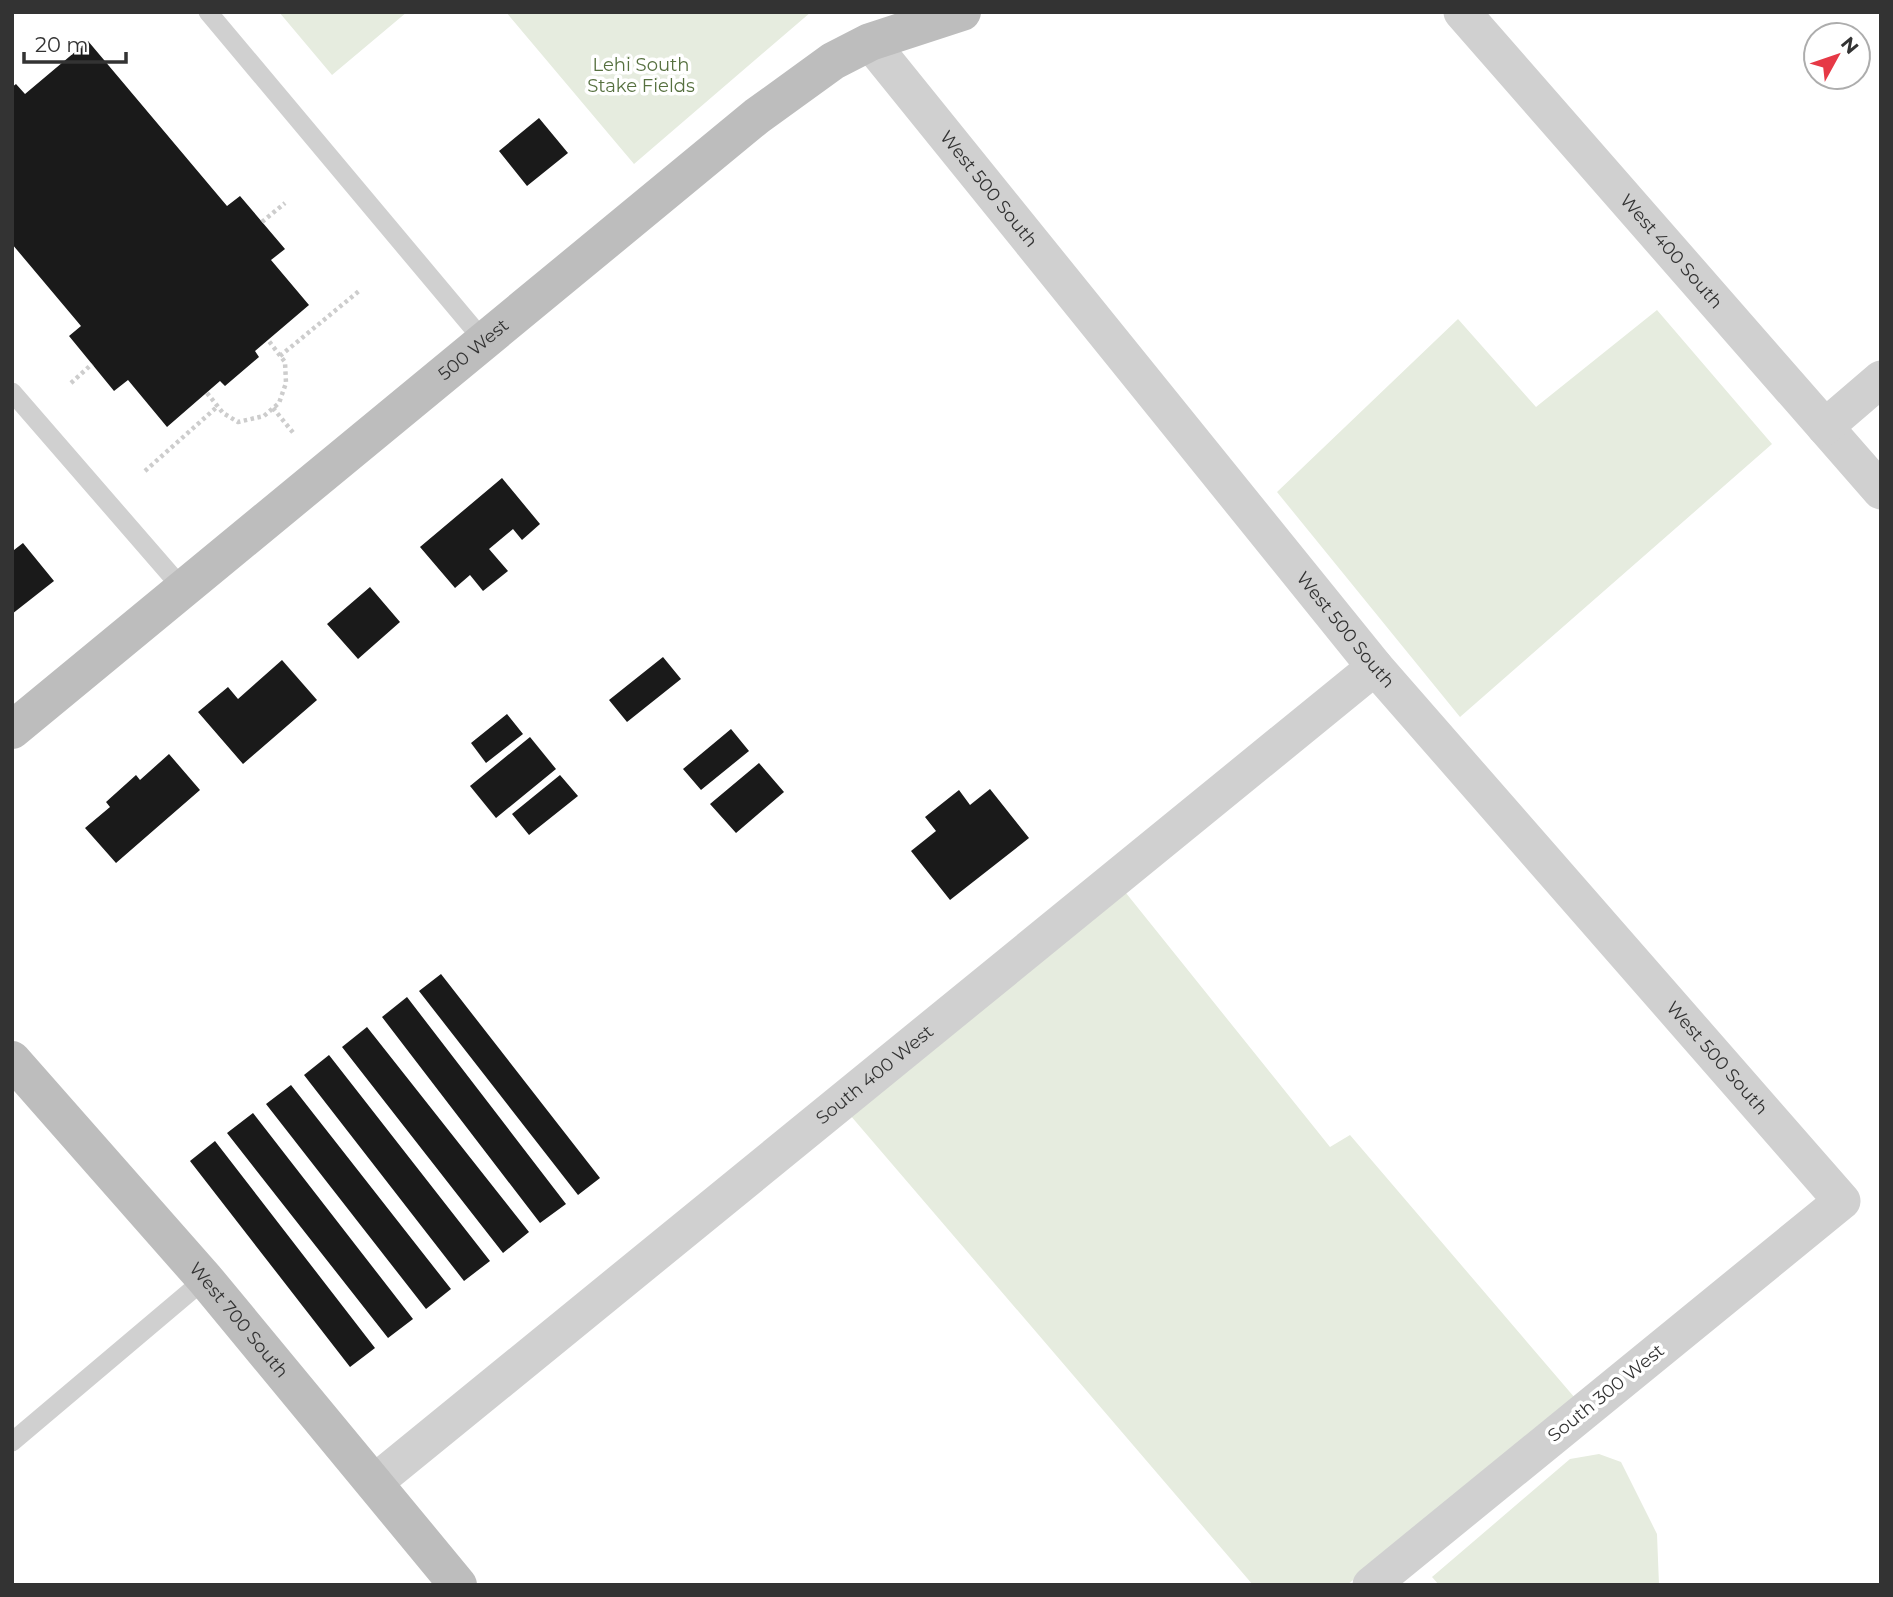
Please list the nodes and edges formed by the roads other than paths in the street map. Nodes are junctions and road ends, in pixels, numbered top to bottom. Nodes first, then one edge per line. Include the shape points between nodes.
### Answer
1 (208, 12) edge
2 (962, 12) edge
3 (1462, 12) edge
4 (870, 42) junction
5 (484, 341) junction
6 (1881, 379) edge
7 (12, 392) edge
8 (1825, 427) junction
9 (1881, 491) edge
10 (183, 589) junction
11 (1375, 667) junction
12 (12, 730) edge
13 (12, 1060) edge
14 (1842, 1201) joint
15 (205, 1279) junction
16 (12, 1442) edge
17 (374, 1483) junction
18 (458, 1585) edge
19 (1371, 1585) edge

1 - 5 lane
2 - 4 street, 500 West
3 - 8 street, West 400 South
4 - 5 street, 500 West via 833,61 757,116
4 - 11 street, West 500 South
5 - 10 street, 500 West
6 - 8 street
7 - 10 lane
8 - 9 street, West 400 South
10 - 12 street, 500 West
11 - 14 street, West 500 South
11 - 17 street, South 400 West
13 - 15 street, West 700 South
14 - 19 street, South 300 West
15 - 16 lane
15 - 17 street, West 700 South
17 - 18 street, West 700 South

